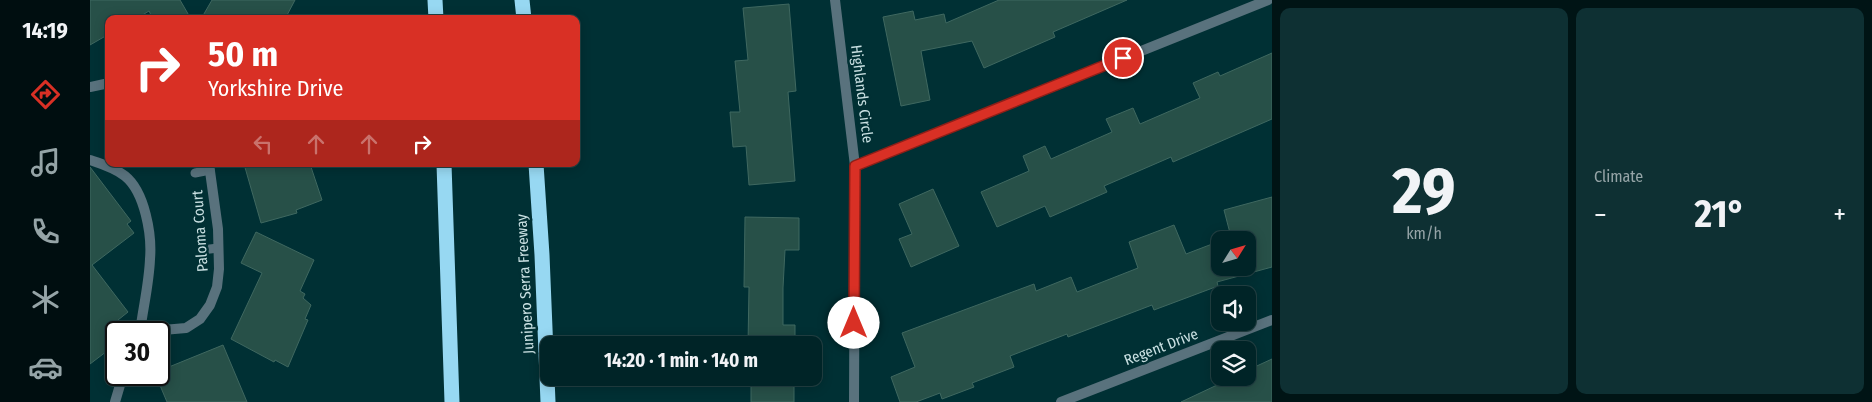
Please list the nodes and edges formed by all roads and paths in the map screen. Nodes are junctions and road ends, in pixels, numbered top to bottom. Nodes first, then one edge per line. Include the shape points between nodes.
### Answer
1 (434, 0) edge
2 (522, 0) edge
3 (835, 0) edge
4 (1268, 0) edge
5 (436, 15) edge
6 (524, 15) edge
7 (105, 83) edge
8 (90, 87) edge
9 (90, 160) edge
10 (105, 165) edge
11 (855, 166) junction
12 (110, 167) edge
13 (210, 167) edge
14 (444, 167) edge
15 (536, 167) edge
16 (195, 172) dead end
17 (218, 248) junction
18 (202, 250) dead end
19 (1272, 320) edge
20 (141, 321) edge
21 (170, 329) edge
22 (120, 386) edge
23 (116, 402) edge
24 (452, 402) edge
25 (548, 402) edge
26 (854, 402) edge
27 (1061, 402) edge

1 - 5 highway
2 - 6 highway
3 - 11 street, Highlands Circle
4 - 11 street
7 - 8 street
9 - 10 street
11 - 26 street, Highlands Circle
12 - 20 street via 126,177 140,195 148,228 150,258
13 - 16 lane
13 - 17 street, Paloma Court
14 - 24 highway
15 - 25 highway, Junipero Serra Freeway
17 - 18 lane
17 - 21 street, Paloma Court via 217,287 210,305 200,319 186,328
19 - 27 street, Regent Drive
22 - 23 street

